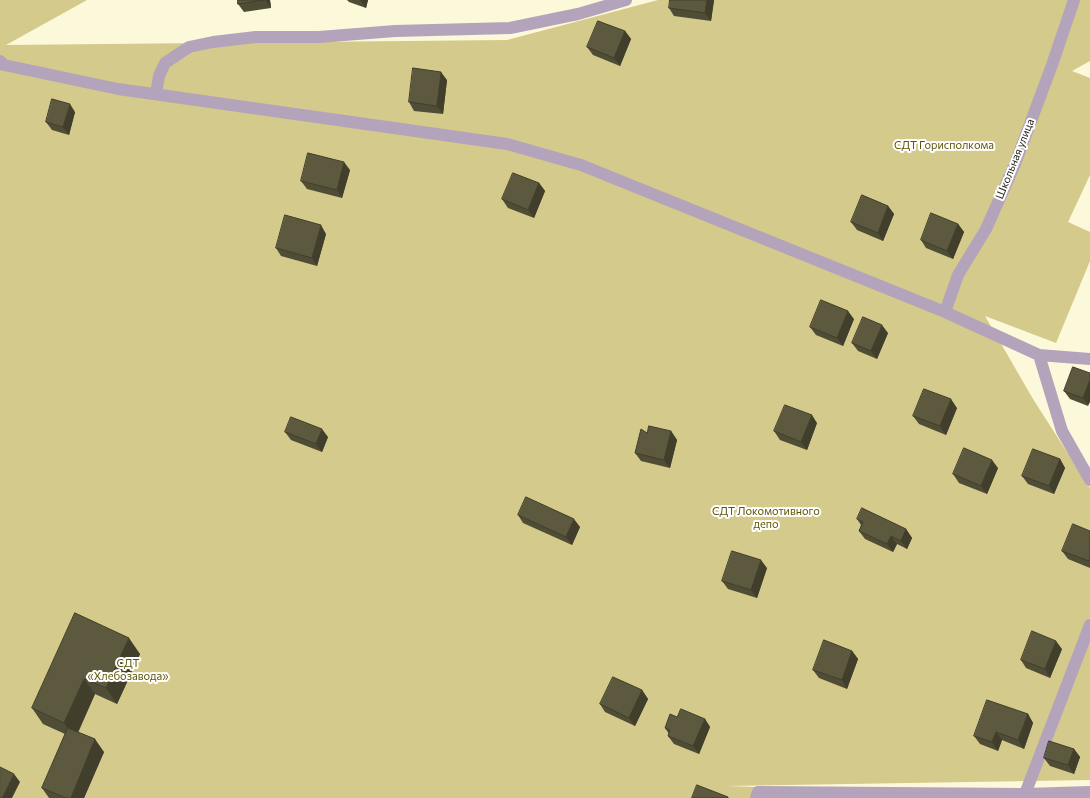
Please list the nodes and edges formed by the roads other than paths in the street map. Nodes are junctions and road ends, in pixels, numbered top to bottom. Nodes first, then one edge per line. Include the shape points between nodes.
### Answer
1 (626, 0) edge
2 (1074, 0) edge
3 (0, 61) edge
4 (156, 94) junction
5 (946, 312) junction
6 (1039, 355) junction
7 (1090, 359) edge
8 (1090, 480) edge
9 (1090, 625) edge
10 (1090, 792) edge
11 (1025, 794) junction
12 (756, 798) edge

1 - 4 street via 578,14 510,28 395,31 319,37 256,37 201,44 189,47 165,64 159,76
2 - 5 street, Школьная улица via 1015,164 986,229 958,275
3 - 4 street via 118,89
4 - 5 street via 522,148 580,165
5 - 6 street
6 - 7 street
6 - 8 street via 1062,431
9 - 11 street
10 - 11 street
11 - 12 street via 758,792

